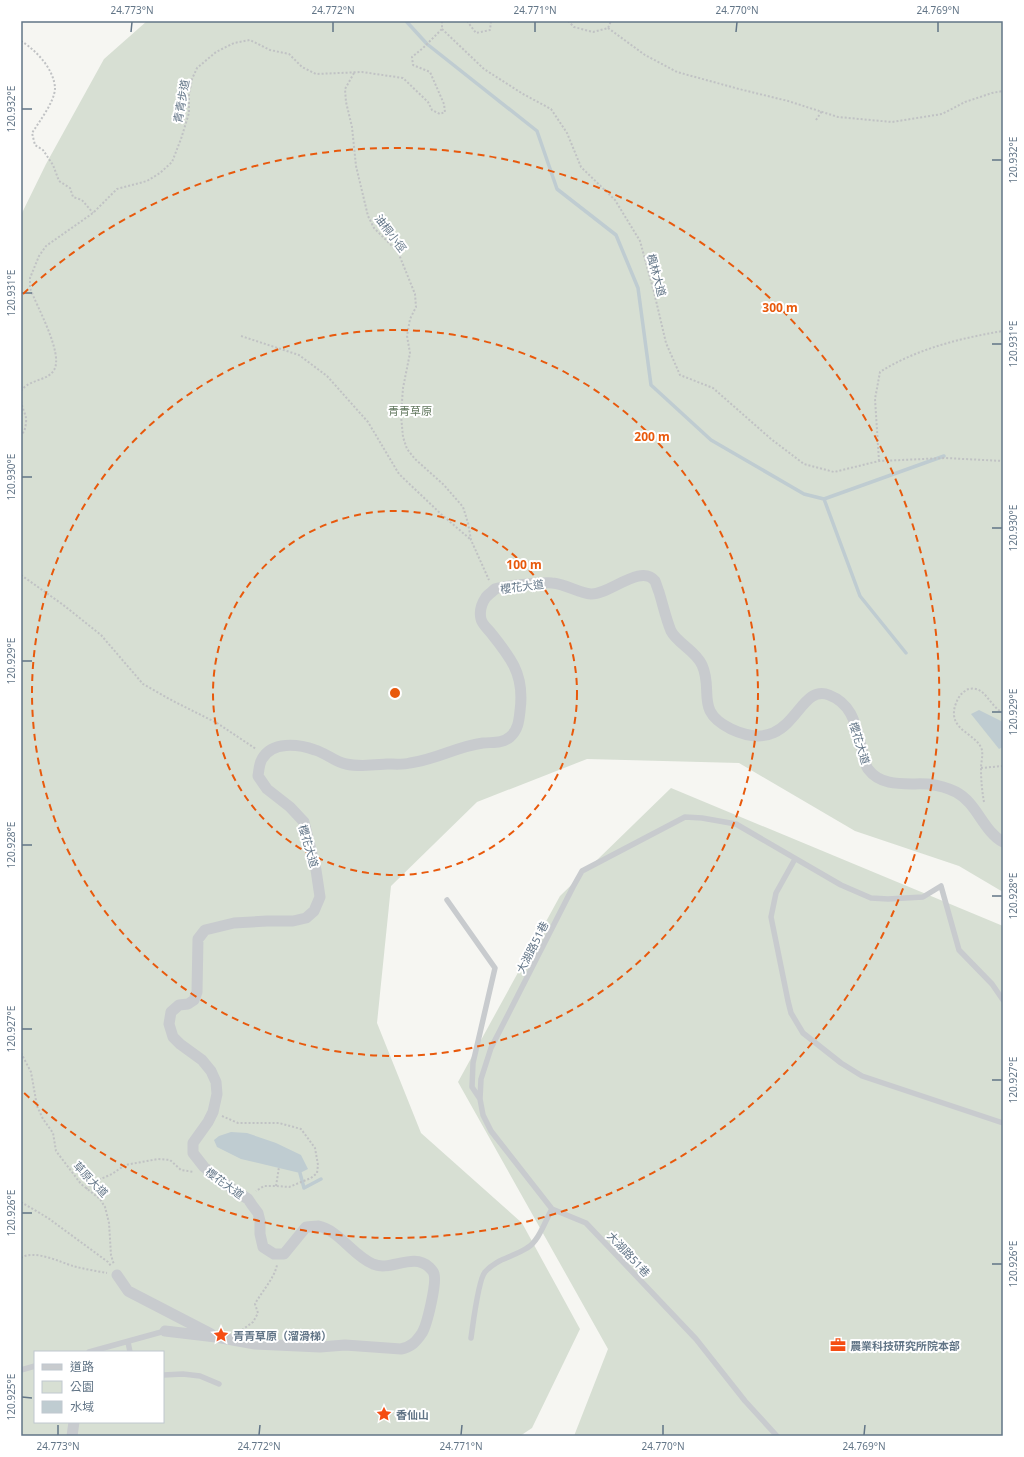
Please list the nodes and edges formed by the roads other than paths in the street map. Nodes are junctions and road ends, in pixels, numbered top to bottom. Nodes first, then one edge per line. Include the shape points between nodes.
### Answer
1 (1003, 842) edge
2 (795, 859) junction
3 (447, 900) dead end
4 (1003, 1000) edge
5 (480, 1099) junction
6 (1003, 1123) edge
7 (552, 1210) junction
8 (117, 1275) road end
9 (165, 1331) joint
10 (221, 1338) junction
11 (471, 1338) dead end
12 (128, 1342) junction
13 (93, 1351) edge
14 (130, 1351) edge
15 (34, 1366) edge
16 (21, 1370) edge
17 (164, 1375) edge
18 (219, 1384) dead end
19 (74, 1423) edge
20 (72, 1436) edge
21 (777, 1436) edge

1 - 10 street, 櫻花大道 via 967,801 955,792 930,784 899,784 882,780 868,768 849,709 826,694 813,696 804,702 788,724 773,734 755,736 732,729 717,720 708,706 701,662 672,634 656,582 648,576 639,575 598,594 584,593 552,583 494,590 485,598 480,610 481,621 515,668 522,696 519,723 512,736 503,742 481,743 410,764 358,766 342,763 316,750 293,745 278,747 265,755 260,761 258,776 267,790 290,807 304,822 320,897 314,911 306,918 234,923 205,930 198,939 197,992 194,1000 188,1004 178,1005 171,1012 169,1024 173,1037 202,1060 216,1082 217,1094 213,1112 193,1143 193,1153 204,1167 248,1199 258,1213 263,1247 274,1254 284,1254 306,1227 317,1226 326,1228 361,1258 374,1265 385,1267 419,1262 428,1266 434,1273 435,1283 423,1332 409,1348 401,1349 345,1345 320,1347 255,1344
2 - 4 lane, 大湖路51巷 via 841,885 871,898 923,897 941,886 959,950 992,984
2 - 5 lane, 大湖路51巷 via 736,824 685,817 582,871 491,1048 481,1079
2 - 6 lane via 776,893 771,917 791,1013 803,1033 862,1076
3 - 5 lane via 495,968 473,1063 472,1087
5 - 7 lane, 大湖路51巷 via 483,1115 491,1131
7 - 11 lane via 538,1236 528,1248 497,1262 484,1273
7 - 21 lane, 大湖路51巷 via 586,1223 696,1339 745,1401
8 - 10 street via 128,1291
9 - 10 street
9 - 12 lane
12 - 13 lane
12 - 14 lane
15 - 16 lane
17 - 18 lane via 200,1376
19 - 20 street

